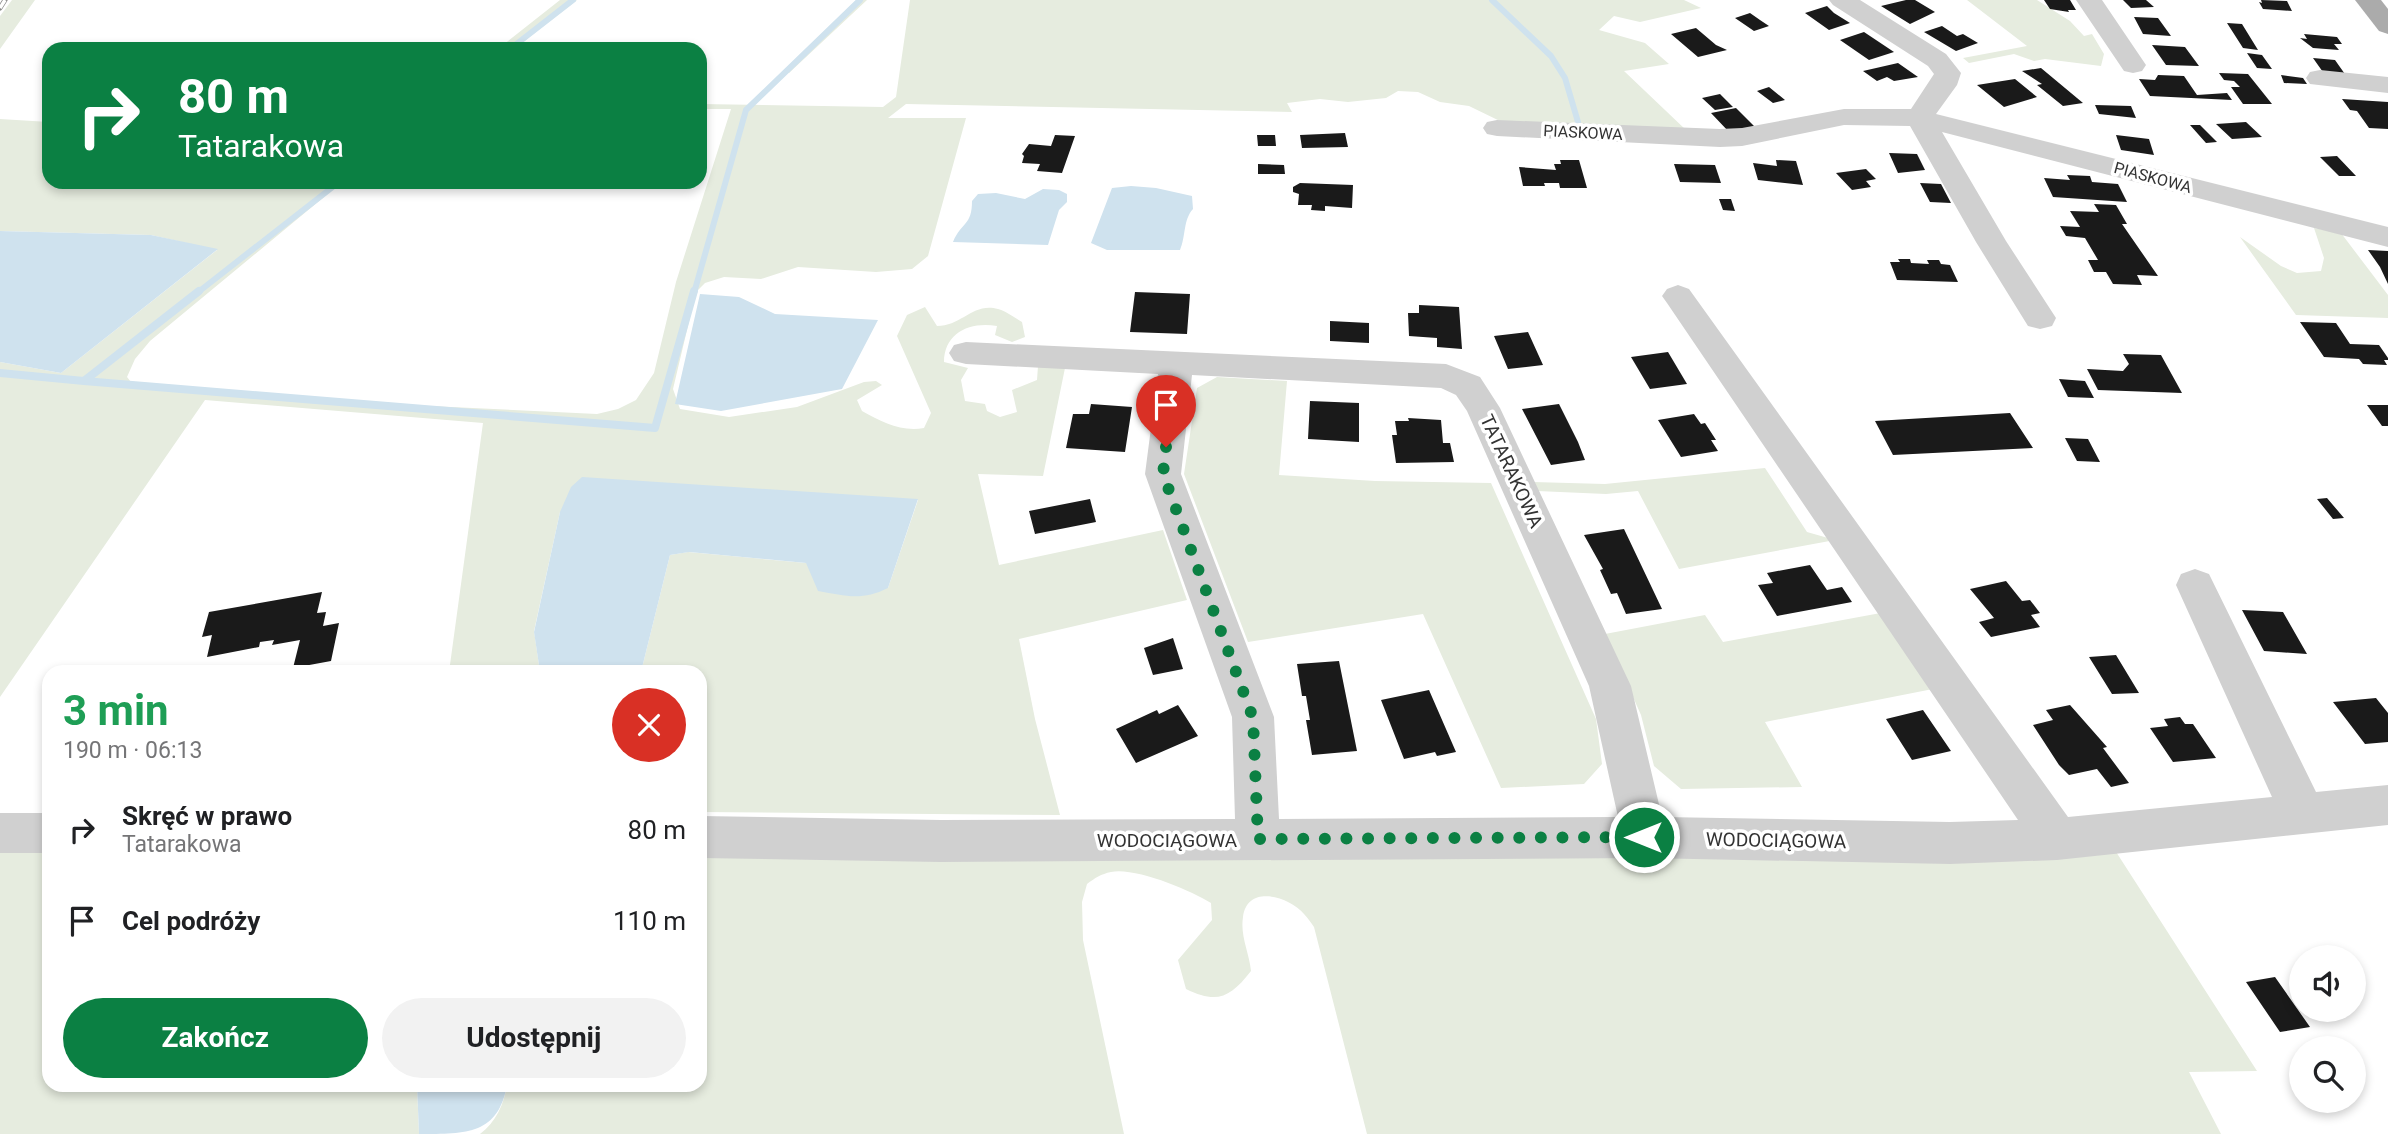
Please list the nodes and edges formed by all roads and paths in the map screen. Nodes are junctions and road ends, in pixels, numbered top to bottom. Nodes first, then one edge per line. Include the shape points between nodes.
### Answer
1 (1842, 0) edge
2 (2089, 0) edge
3 (2368, 0) edge
4 (2388, 26) edge
5 (2133, 65) dead end
6 (2320, 78) dead end
7 (2388, 85) edge
8 (1919, 118) junction
9 (1497, 128) dead end
10 (2388, 237) edge
11 (1678, 296) dead end
12 (2040, 318) dead end
13 (966, 353) dead end
14 (1176, 365) junction
15 (2195, 585) dead end
16 (2388, 805) edge
17 (2305, 813) junction
18 (0, 833) edge
19 (42, 833) edge
20 (707, 837) edge
21 (1644, 837) junction
22 (1258, 839) junction
23 (2057, 839) junction

1 - 8 street via 1937,60 1948,73
2 - 5 street
3 - 4 main road
6 - 7 street
8 - 9 street, PIASKOWA via 1844,117 1742,138
8 - 10 street, PIASKOWA
8 - 12 street
11 - 23 street
13 - 14 street, TATARAKOWA
14 - 21 street, TATARAKOWA via 1446,376 1468,386 1483,408 1610,687
14 - 22 street via 1163,474 1253,718
15 - 17 street
16 - 17 street, WODOCIĄGOWA
17 - 23 street, WODOCIĄGOWA
18 - 19 street
20 - 22 street, WODOCIĄGOWA
21 - 22 street, WODOCIĄGOWA
21 - 23 street, WODOCIĄGOWA via 1950,843

